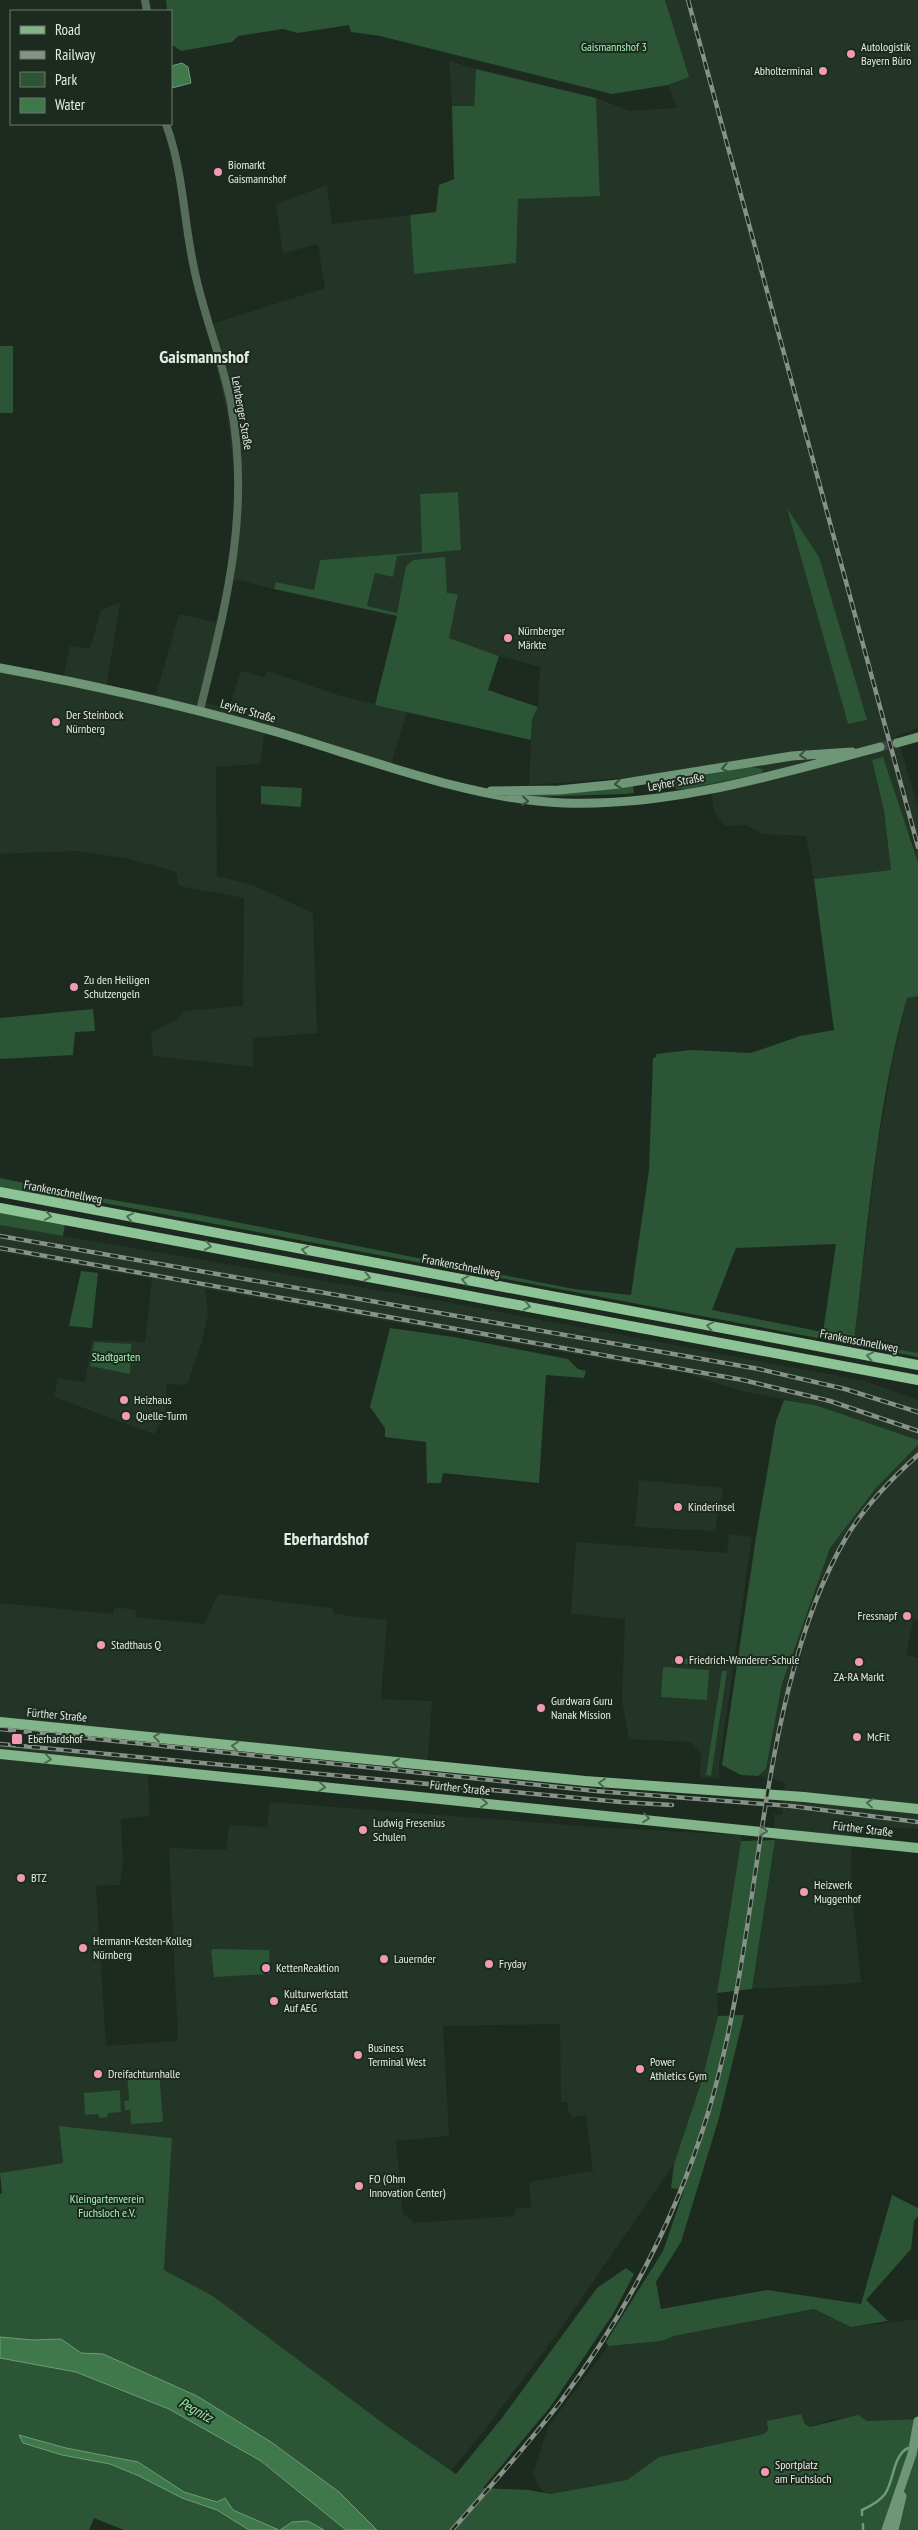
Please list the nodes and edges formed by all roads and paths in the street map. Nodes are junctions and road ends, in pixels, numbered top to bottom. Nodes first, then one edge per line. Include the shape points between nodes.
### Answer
1 (166, 125) edge
2 (0, 668) edge
3 (200, 710) junction
4 (918, 737) edge
5 (898, 742) tunnel mouth
6 (880, 747) tunnel mouth
7 (868, 750) junction
8 (486, 791) junction
9 (0, 1192) edge
10 (0, 1208) edge
11 (918, 1365) edge
12 (918, 1380) edge
13 (0, 1722) edge
14 (0, 1754) edge
15 (918, 1809) edge
16 (918, 1848) edge
17 (918, 2421) edge
18 (906, 2474) junction
19 (886, 2530) edge
20 (894, 2530) edge

1 - 3 street, Lehrberger Straße via 182,180 194,269 229,395 238,460 239,508 234,561
2 - 3 main road, Leyher Straße
3 - 8 main road, Leyher Straße
4 - 5 main road
6 - 7 main road, Leyher Straße
7 -> 8 main road, Leyher Straße via 792,756 604,786
8 -> 7 main road, Leyher Straße via 506,798 552,803 633,801 741,782
11 -> 9 highway, Frankenschnellweg
10 -> 12 highway
15 -> 13 main road, Fürther Straße via 796,1796 585,1781
14 -> 16 main road, Fürther Straße
17 - 18 main road
18 - 19 main road
18 - 20 main road

